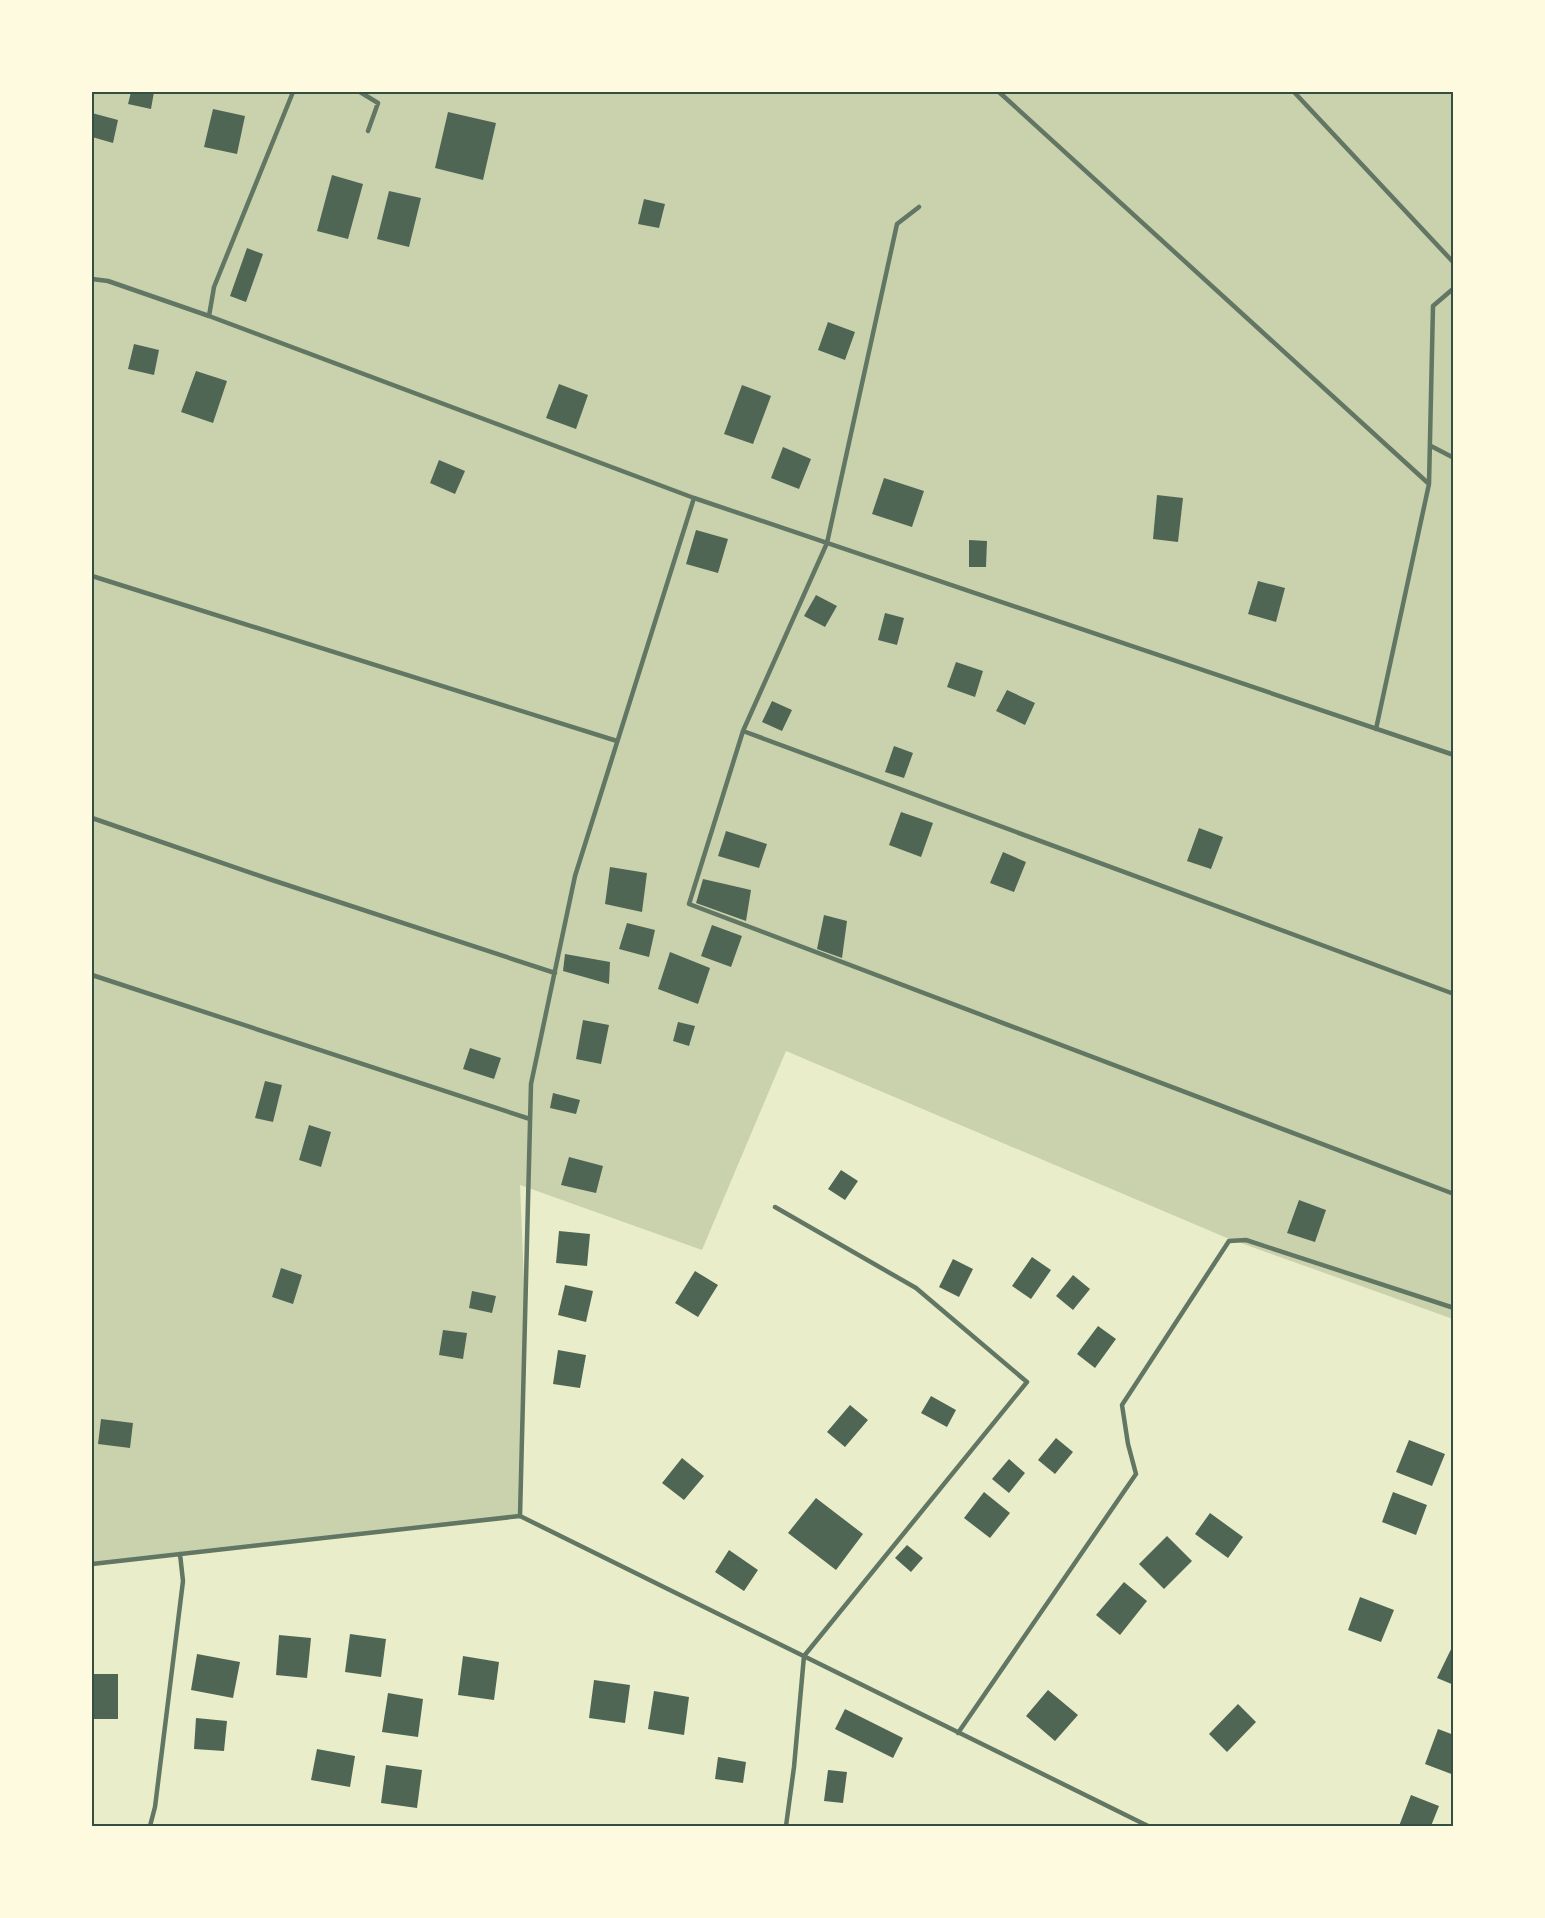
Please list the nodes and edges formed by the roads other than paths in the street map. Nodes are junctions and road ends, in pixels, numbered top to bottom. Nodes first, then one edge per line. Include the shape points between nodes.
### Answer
1 (293, 92) edge
2 (360, 92) edge
3 (999, 92) edge
4 (1294, 92) edge
5 (368, 130) dead end
6 (919, 207) dead end
7 (1454, 263) edge
8 (92, 279) edge
9 (1454, 288) edge
10 (209, 316) junction
11 (1431, 446) junction
12 (1454, 458) edge
13 (1429, 484) junction
14 (694, 498) junction
15 (827, 543) junction
16 (92, 576) edge
17 (1376, 729) junction
18 (743, 731) junction
19 (617, 741) junction
20 (1454, 755) edge
21 (92, 818) edge
22 (555, 973) junction
23 (92, 975) edge
24 (1454, 994) edge
25 (530, 1119) junction
26 (1454, 1194) edge
27 (775, 1207) dead end
28 (1454, 1308) edge
29 (520, 1516) junction
30 (180, 1554) junction
31 (92, 1564) edge
32 (804, 1656) junction
33 (958, 1733) junction
34 (150, 1827) edge
35 (786, 1827) edge
36 (1148, 1827) edge

1 - 10 lane via 214,287
2 - 5 lane via 378,103
3 - 13 lane
4 - 7 lane
6 - 15 lane via 897,224
8 - 10 lane
9 - 11 lane via 1433,306
10 - 14 lane
11 - 12 lane
11 - 13 lane
13 - 17 lane
14 - 15 lane
14 - 19 lane
15 - 17 lane
15 - 18 lane
16 - 19 lane
17 - 20 lane
18 - 24 lane
18 - 26 lane via 689,904
19 - 22 lane via 575,876
21 - 22 lane
22 - 25 lane via 531,1084
23 - 25 lane
25 - 29 lane
27 - 32 lane via 916,1288 1027,1382
28 - 33 lane via 1246,1240 1229,1241 1122,1405 1136,1474
29 - 30 lane
29 - 32 lane
30 - 31 lane
30 - 34 lane via 183,1581
32 - 33 lane
32 - 35 lane
33 - 36 lane

